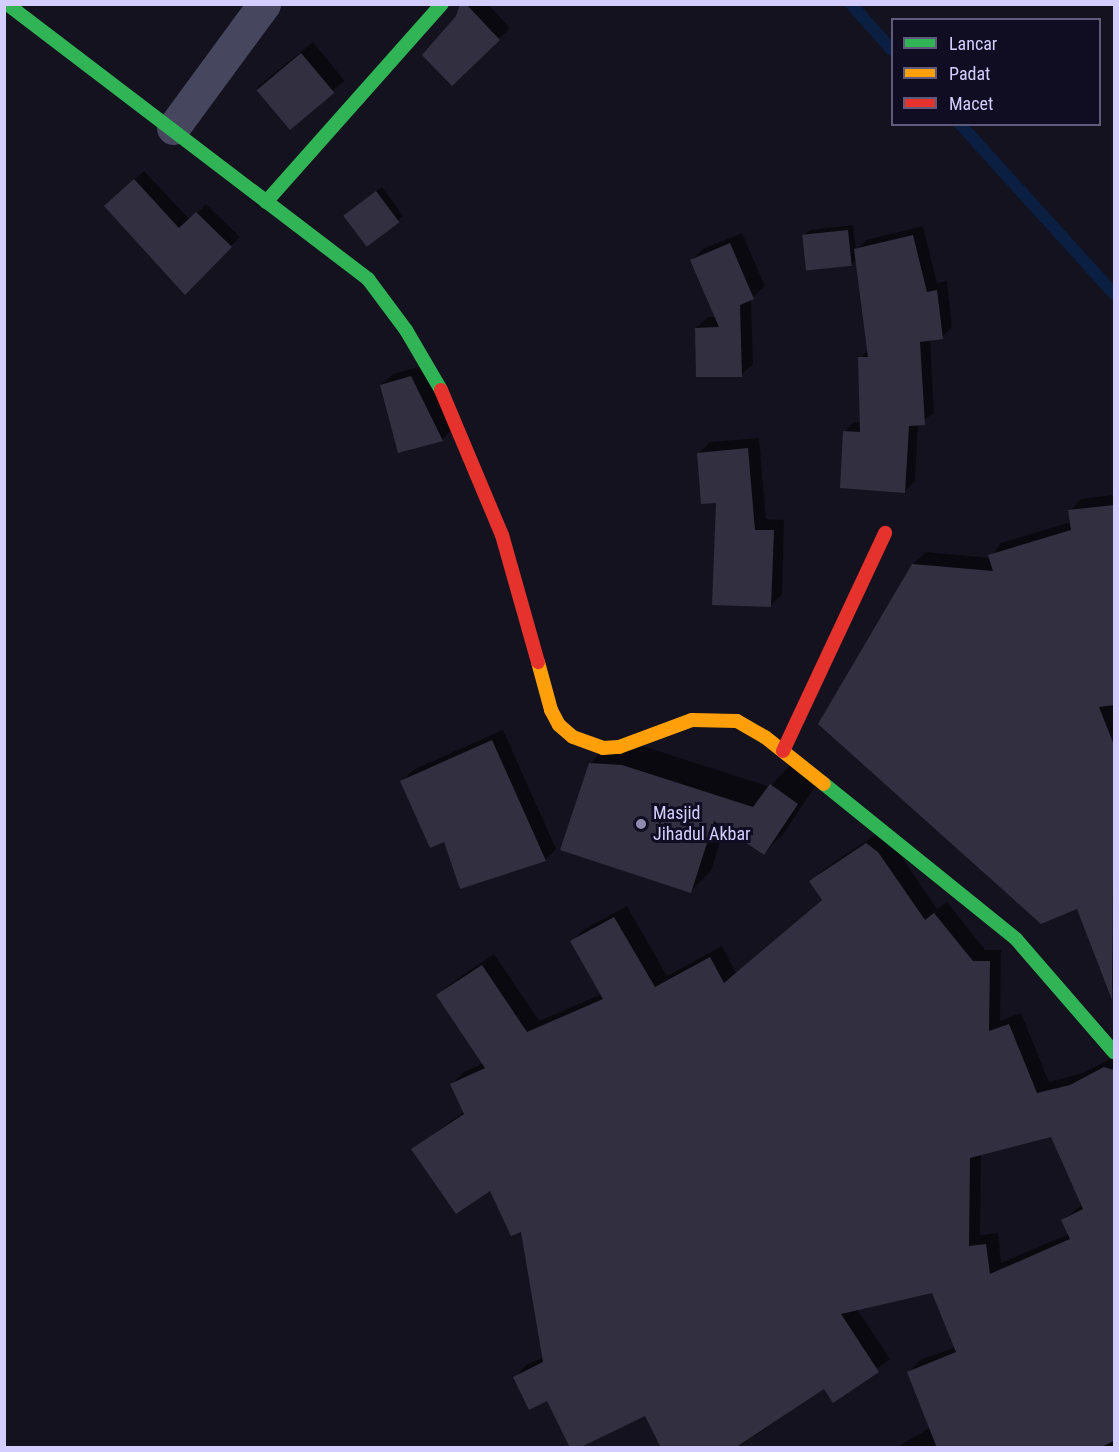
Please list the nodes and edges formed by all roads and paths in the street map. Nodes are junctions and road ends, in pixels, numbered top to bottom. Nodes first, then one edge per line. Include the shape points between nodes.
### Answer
1 (7, 4) edge
2 (264, 4) edge
3 (442, 4) edge
4 (173, 128) junction
5 (266, 202) junction
6 (885, 533) dead end
7 (783, 751) junction
8 (1114, 1052) edge

1 - 4 street
2 - 4 street
3 - 5 street
4 - 5 street
5 - 7 street via 368,279 406,330 444,395 502,535 551,710 560,725 573,737 603,748 618,747 670,726 714,719 736,722
6 - 7 street
7 - 8 street via 1016,939

